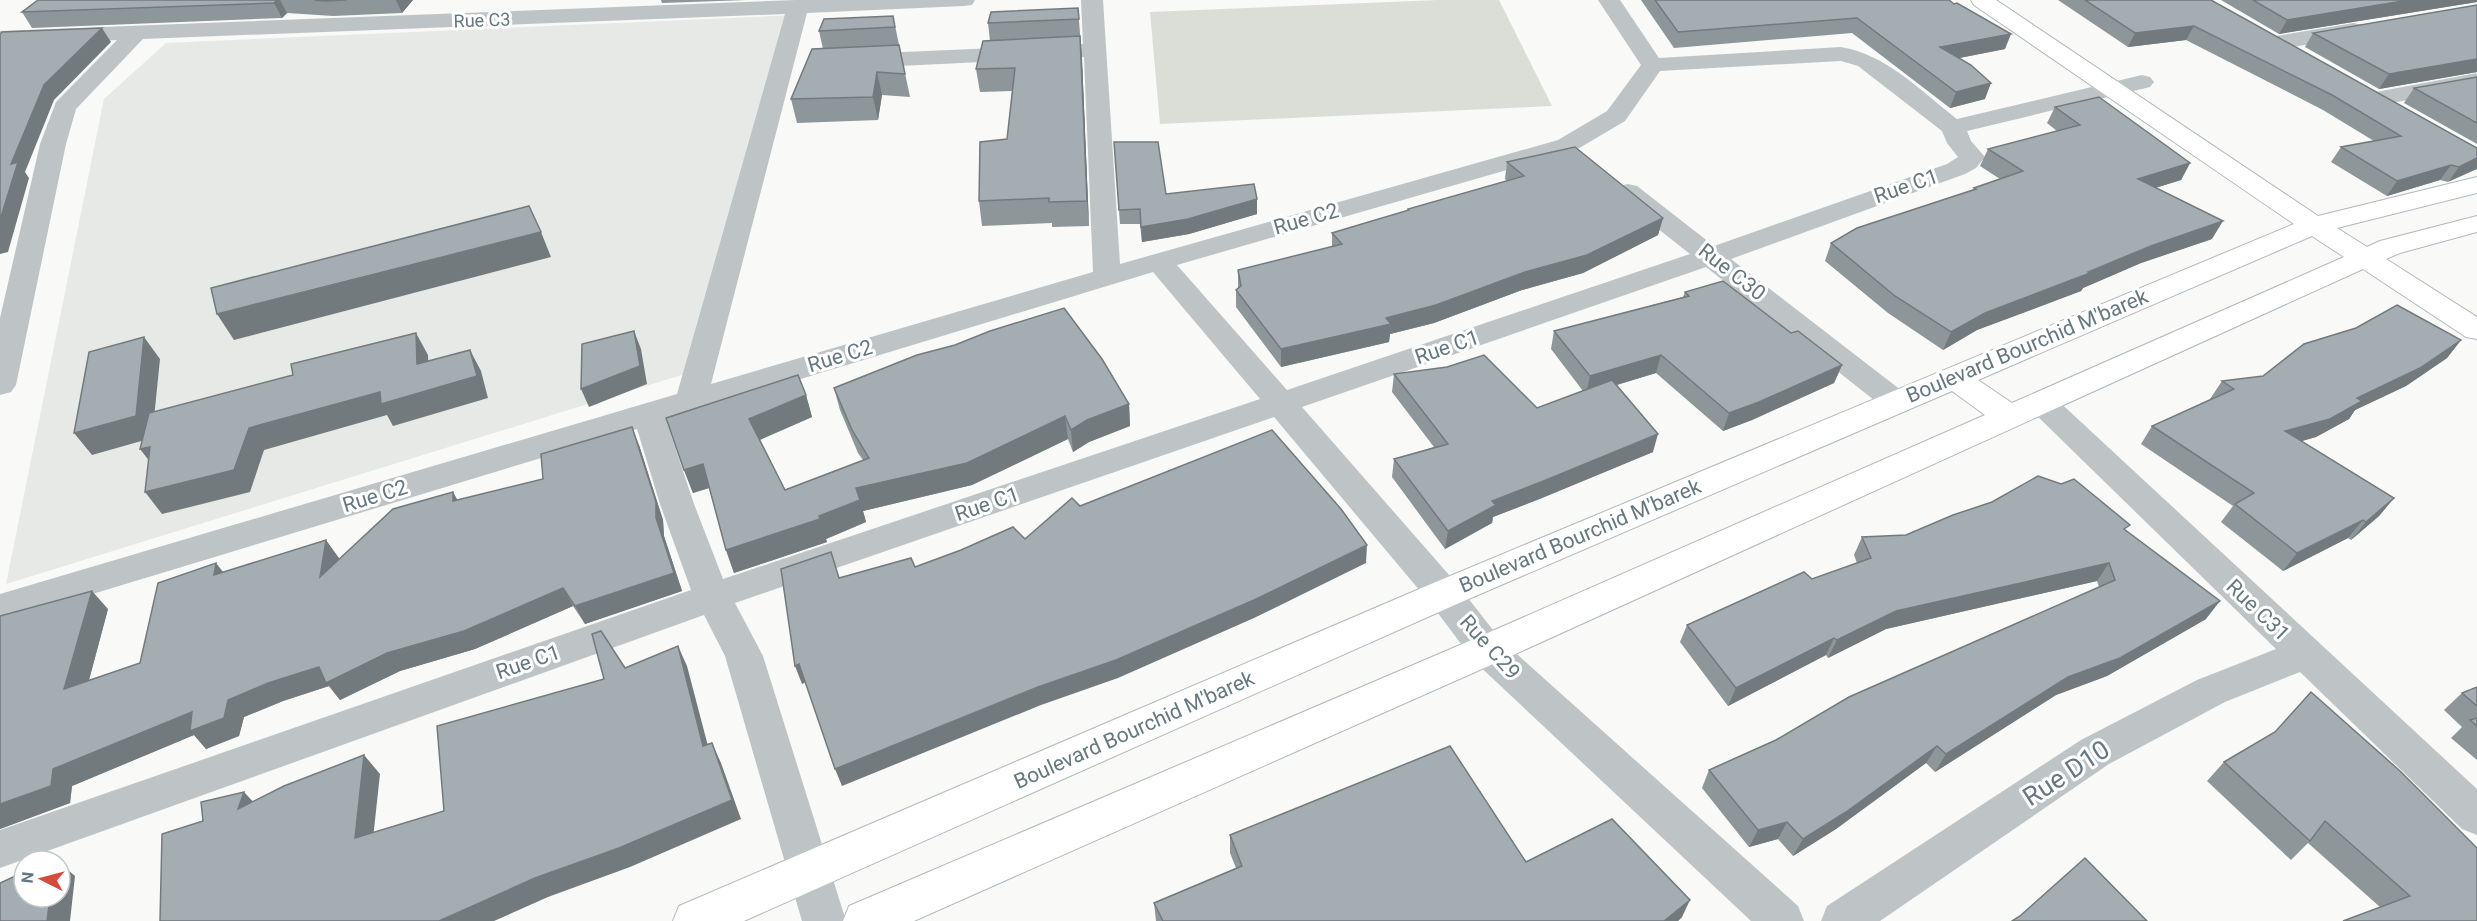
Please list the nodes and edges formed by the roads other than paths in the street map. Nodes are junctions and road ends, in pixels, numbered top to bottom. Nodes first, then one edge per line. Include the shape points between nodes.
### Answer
1 (459, 0) edge
2 (964, 0) edge
3 (1092, 0) edge
4 (1608, 0) edge
5 (1982, 0) edge
6 (2012, 0) edge
7 (880, 2) edge
8 (798, 6) junction
9 (24, 13) edge
10 (440, 22) junction
11 (2376, 26) edge
12 (0, 33) edge
13 (136, 33) junction
14 (0, 38) edge
15 (1095, 50) junction
16 (2306, 60) edge
17 (832, 63) edge
18 (1653, 65) junction
19 (2477, 80) edge
20 (2142, 82) junction
21 (2116, 89) junction
22 (2406, 116) edge
23 (1953, 127) junction
24 (1585, 159) junction
25 (2477, 185) edge
26 (2329, 222) junction
27 (2477, 224) edge
28 (2379, 253) junction
29 (1712, 256) junction
30 (1159, 261) junction
31 (1107, 276) junction
32 (11, 287) edge
33 (2477, 302) edge
34 (2477, 330) edge
35 (1953, 377) junction
36 (0, 385) edge
37 (691, 401) junction
38 (1895, 401) junction
39 (1282, 404) junction
40 (2026, 410) junction
41 (650, 414) junction
42 (1444, 594) junction
43 (712, 597) junction
44 (0, 608) edge
45 (1487, 650) junction
46 (2304, 654) junction
47 (2477, 816) edge
48 (0, 849) edge
49 (811, 872) junction
50 (695, 921) edge
51 (824, 921) edge
52 (865, 921) edge
53 (1782, 921) edge
54 (1843, 921) edge

1 - 10 street
2 - 7 street, Rue C3
3 - 15 street
4 - 18 street
5 - 21 main road
6 - 20 main road
7 - 8 street, Rue C3
8 - 10 street, Rue C3
8 - 37 street via 796,64
9 - 12 street
10 - 13 street, Rue C3
11 - 16 street via 2266,37
13 - 14 street, Rue C3
13 - 32 street via 64,107
15 - 17 street
15 - 31 street
18 - 23 street via 1854,56
18 - 24 street, Rue C2
19 - 22 street via 2366,93
20 - 21 street
20 - 26 main road
21 - 23 street
21 - 26 main road
23 - 29 street, Rue C1 via 1972,157 1967,164
24 - 29 street, Rue C30
24 - 30 street, Rue C2
25 - 26 main road, Boulevard Bourchid M'barek
26 - 28 main road
26 - 35 main road, Boulevard Bourchid M'barek
27 - 28 main road
28 - 33 main road
28 - 34 main road
28 - 40 main road
29 - 38 street, Rue C30
29 - 39 street, Rue C1
30 - 31 street, Rue C2
30 - 39 street, Rue C29
31 - 37 street, Rue C2
32 - 36 street
35 - 38 main road, Boulevard Bourchid M'barek
35 - 40 main road
37 - 41 street, Rue C2
38 - 42 main road, Boulevard Bourchid M'barek
39 - 42 street, Rue C29
39 - 43 street, Rue C1
40 - 45 main road
40 - 46 street, Rue C31
41 - 43 street via 677,504
41 - 44 street, Rue C2
42 - 45 street, Rue C29
42 - 49 main road, Boulevard Bourchid M'barek
43 - 48 street, Rue C1
43 - 49 street via 744,656
45 - 52 main road
45 - 53 street, Rue C29
46 - 47 street, Rue C31
46 - 54 street, Rue D10 via 2211,692 2095,752
49 - 50 main road, Boulevard Bourchid M'barek
49 - 51 street

